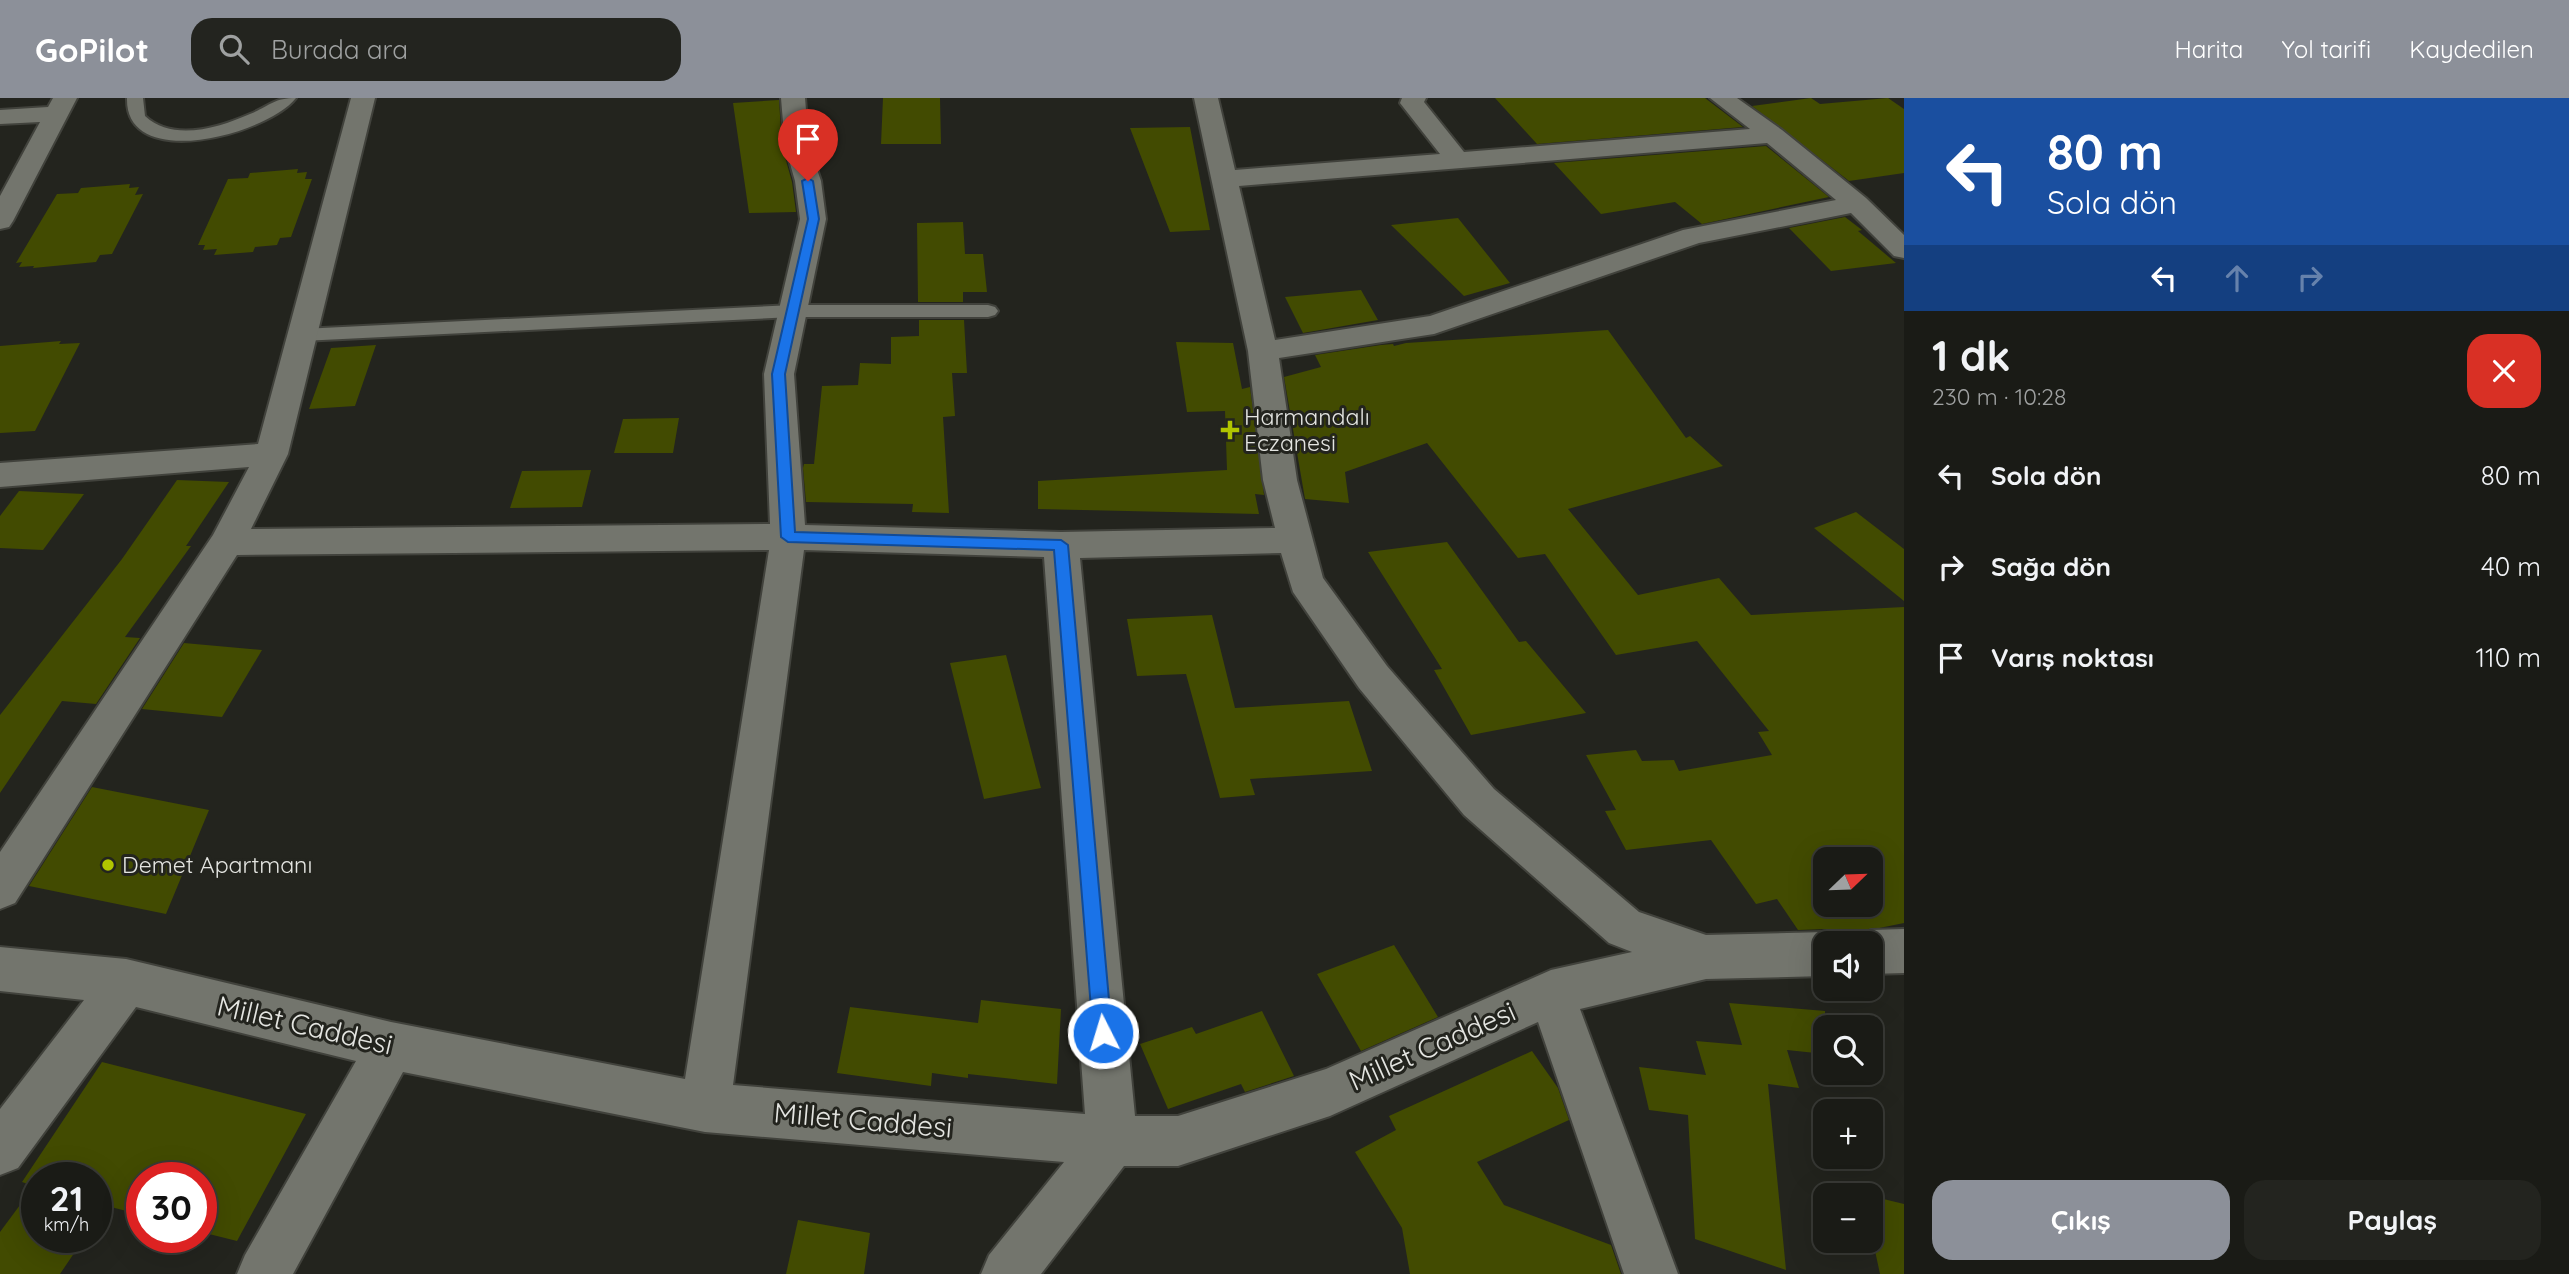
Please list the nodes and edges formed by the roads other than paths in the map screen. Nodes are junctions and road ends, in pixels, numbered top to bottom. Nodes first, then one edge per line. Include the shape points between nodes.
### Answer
1 (135, 98) edge
2 (288, 98) edge
3 (363, 98) edge
4 (793, 98) edge
5 (1206, 98) edge
6 (1414, 98) edge
7 (1722, 98) edge
8 (60, 106) edge
9 (0, 117) edge
10 (1773, 135) junction
11 (1459, 162) junction
12 (1225, 179) junction
13 (1857, 204) junction
14 (0, 221) edge
15 (1898, 238) edge
16 (793, 311) junction
17 (988, 311) dead end
18 (302, 335) junction
19 (1263, 351) junction
20 (272, 454) junction
21 (0, 475) edge
22 (788, 537) junction
23 (1296, 540) junction
24 (227, 542) junction
25 (1061, 545) junction
26 (0, 889) edge
27 (1904, 951) edge
28 (1883, 952) edge
29 (1813, 954) edge
30 (1706, 957) junction
31 (0, 969) edge
32 (125, 982) junction
33 (1551, 993) junction
34 (391, 1046) junction
35 (705, 1107) junction
36 (1112, 1141) junction
37 (0, 1150) edge
38 (264, 1274) edge
39 (1008, 1274) edge
40 (1651, 1274) edge

1 - 2 lane via 138,121 157,132 184,135 245,124 270,113
3 - 18 street
4 - 16 street via 797,146 813,219
5 - 12 street
6 - 11 street via 1412,103
7 - 10 street
8 - 9 street
8 - 14 street
10 - 11 street
10 - 13 street
11 - 12 street
12 - 19 street
13 - 15 street
13 - 19 street via 1693,236 1434,325
16 - 17 lane
16 - 18 lane
16 - 22 street via 779,374
18 - 20 street
19 - 23 street via 1280,480
20 - 21 street
20 - 24 street
22 - 24 street
22 - 25 street
22 - 35 street
23 - 25 street
23 - 30 street via 1306,582 1373,677 1479,802 1625,928
24 - 26 street
25 - 36 street
27 - 28 street
29 - 30 street
30 - 33 street, Millet Caddesi
31 - 32 street, Millet Caddesi
32 - 34 street, Millet Caddesi
32 - 37 street
33 - 36 street, Millet Caddesi via 1330,1092 1178,1142
33 - 40 street
34 - 35 street, Millet Caddesi
34 - 38 street
35 - 36 street, Millet Caddesi
36 - 39 street

